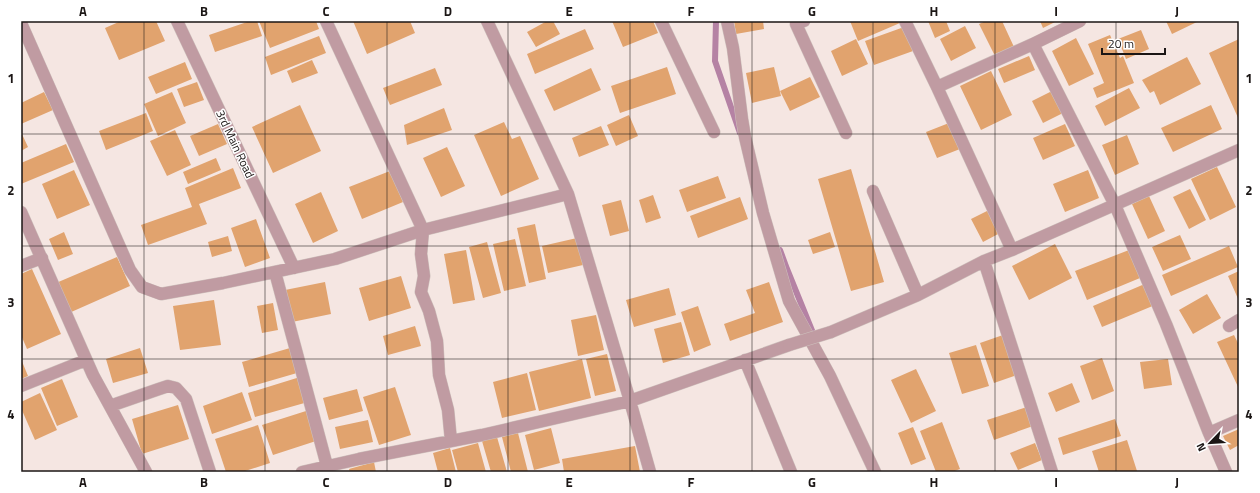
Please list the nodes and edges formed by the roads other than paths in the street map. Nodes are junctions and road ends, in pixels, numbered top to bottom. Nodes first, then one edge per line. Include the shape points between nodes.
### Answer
1 (177, 21) edge
2 (326, 21) edge
3 (487, 21) edge
4 (661, 21) edge
5 (727, 21) edge
6 (804, 21) edge
7 (905, 21) edge
8 (1080, 21) edge
9 (21, 23) edge
10 (1033, 44) junction
11 (937, 87) junction
12 (714, 132) dead end
13 (846, 133) dead end
14 (1239, 150) edge
15 (873, 191) dead end
16 (568, 194) junction
17 (1115, 205) junction
18 (21, 212) edge
19 (423, 230) junction
20 (1012, 250) junction
21 (42, 258) junction
22 (984, 261) junction
23 (21, 266) edge
24 (294, 268) junction
25 (275, 272) junction
26 (918, 295) junction
27 (86, 360) junction
28 (745, 360) junction
29 (21, 386) edge
30 (630, 401) junction
31 (110, 406) junction
32 (1239, 420) edge
33 (1208, 433) junction
34 (451, 441) junction
35 (327, 466) junction
36 (146, 472) edge
37 (210, 472) edge
38 (302, 472) edge
39 (650, 472) edge
40 (791, 472) edge
41 (875, 472) edge
42 (1052, 472) edge
43 (1226, 472) edge

1 - 24 street, 3rd Main Road
2 - 19 street
3 - 16 street
4 - 12 street
5 - 41 street via 742,119 762,213 789,302 830,376
6 - 13 street via 796,24
7 - 11 street
8 - 10 street
9 - 25 street via 130,270 142,287 161,294
10 - 11 street
10 - 17 street
11 - 20 street
14 - 17 street
15 - 26 street
16 - 19 street
16 - 30 street
17 - 20 street
17 - 33 street via 1166,324
18 - 21 street
19 - 24 street via 335,259
19 - 34 street via 421,254 424,276 421,292 429,310 437,341 438,375 448,410
20 - 22 street
21 - 23 street
21 - 27 street
22 - 26 street
22 - 42 street
24 - 25 street
25 - 35 street
26 - 28 street, bridge via 831,332
27 - 29 street
27 - 31 street
28 - 30 street
28 - 40 street
30 - 34 street
30 - 39 street
31 - 36 street
31 - 37 street via 168,386 176,388 186,399
32 - 33 street
33 - 43 street
34 - 35 street
35 - 38 street

